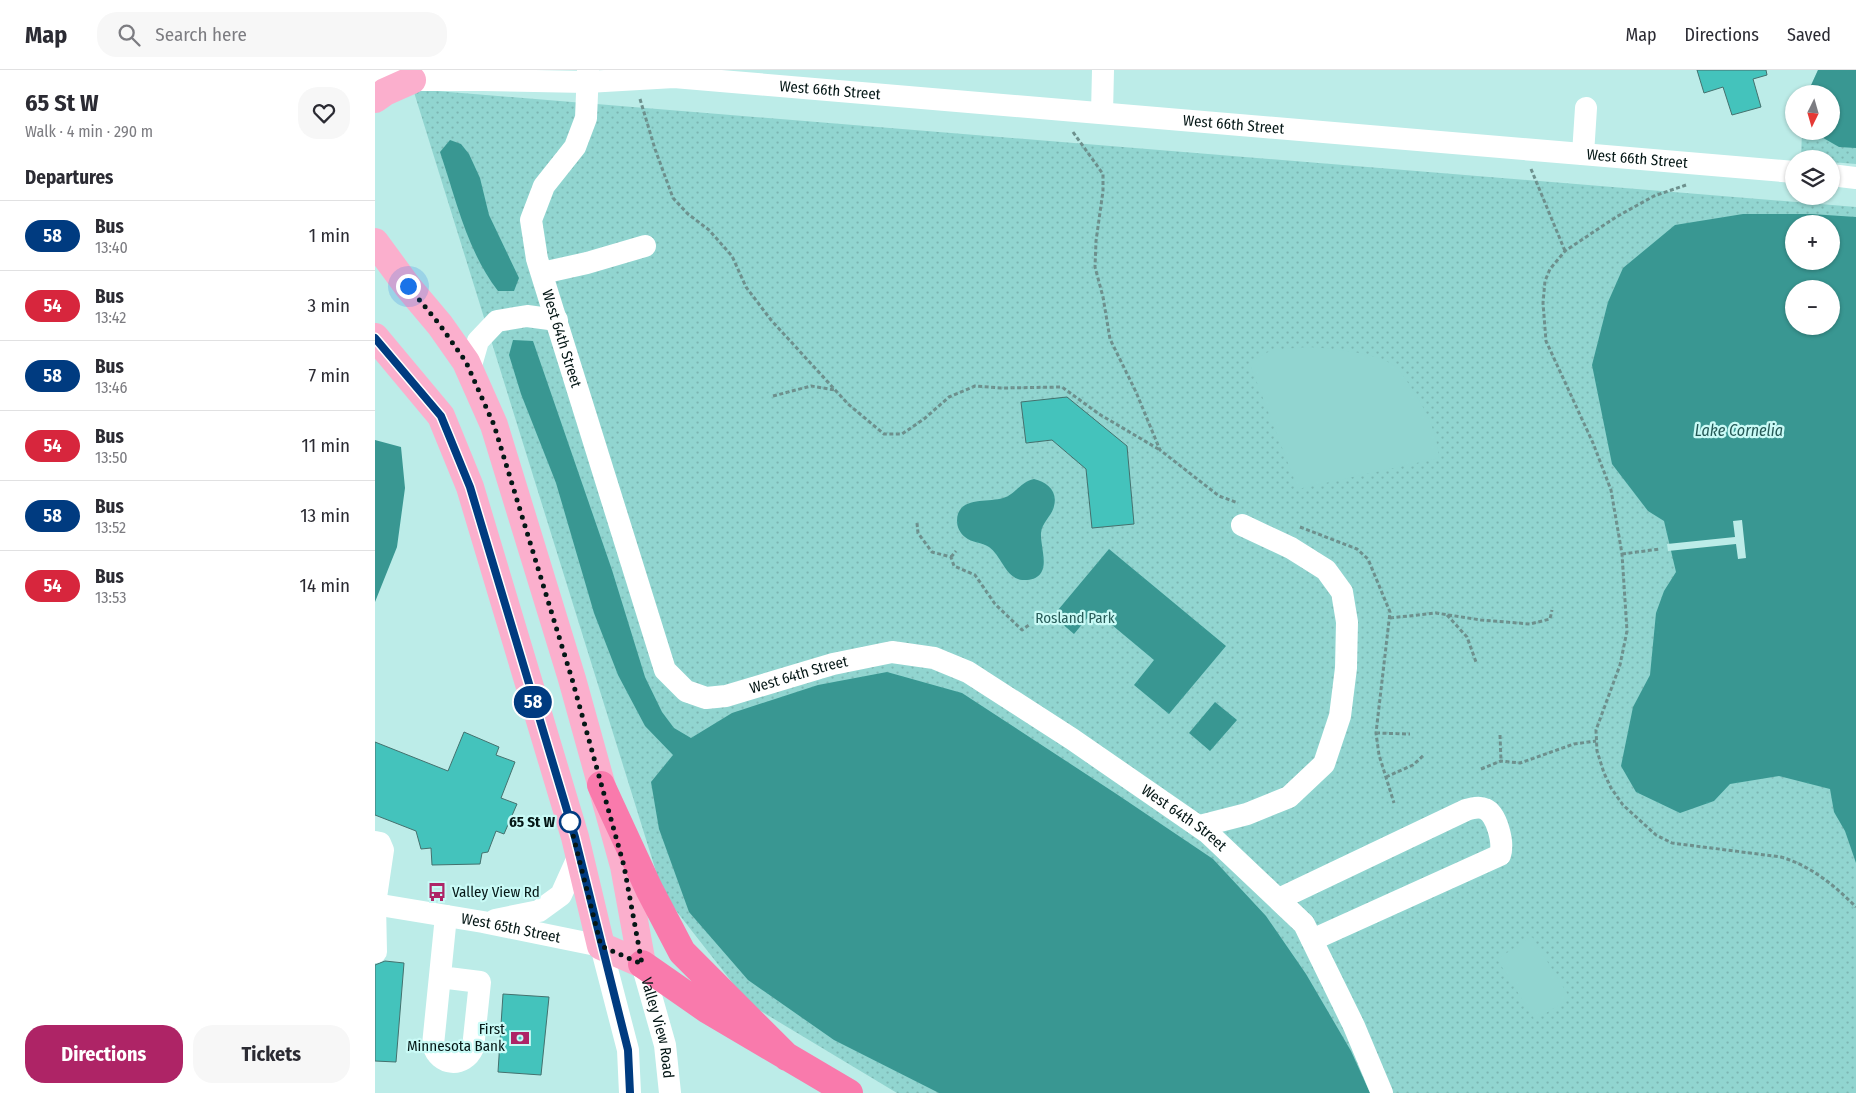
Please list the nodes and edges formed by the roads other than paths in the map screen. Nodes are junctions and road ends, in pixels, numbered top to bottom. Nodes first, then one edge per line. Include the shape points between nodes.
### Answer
1 (642, 70) edge
2 (1103, 70) edge
3 (375, 76) edge
4 (588, 76) edge
5 (674, 77) junction
6 (412, 80) junction
7 (375, 99) edge
8 (1586, 108) dead end
9 (1102, 113) junction
10 (1583, 154) junction
11 (1785, 171) edge
12 (1840, 176) edge
13 (1856, 178) edge
14 (375, 242) edge
15 (645, 246) dead end
16 (542, 273) junction
17 (557, 320) junction
18 (375, 338) edge
19 (470, 369) junction
20 (1243, 515) road end
21 (601, 785) junction
22 (1200, 826) junction
23 (375, 842) edge
24 (579, 855) junction
25 (1279, 900) junction
26 (375, 904) edge
27 (446, 916) junction
28 (483, 922) junction
29 (375, 927) edge
30 (1312, 940) junction
31 (601, 946) junction
32 (381, 953) edge
33 (642, 964) junction
34 (439, 977) dead end
35 (787, 1056) junction
36 (630, 1093) edge
37 (670, 1093) edge
38 (849, 1093) edge
39 (1382, 1093) edge

1 - 5 street, West 66th Street
2 - 9 street
3 - 6 street, West 66th Street
4 - 5 street, West 66th Street
4 - 6 street, West 66th Street
4 - 16 street, West 64th Street via 586,118 575,147 544,186 531,220
5 - 9 street, West 66th Street
6 - 7 main road
8 - 10 street
9 - 10 street, West 66th Street
10 - 11 street, West 66th Street
12 - 13 street
14 - 19 main road, Valley View Road
15 - 16 street
16 - 17 street, West 64th Street
17 - 19 street via 527,316 497,321 478,341
17 - 22 street, West 64th Street via 665,670 686,691 706,698 726,696 833,664 892,652 934,658 968,672
18 - 24 main road via 441,416 470,487
19 - 21 main road, Valley View Road via 497,434
20 - 22 street via 1325,570 1342,592 1347,622 1340,716 1324,764 1289,797 1247,814
21 - 33 main road, Valley View Road via 624,866
21 - 35 highway via 681,952
22 - 25 street, West 64th Street
23 - 26 street via 380,843 383,850
24 - 28 street via 561,895 539,911
24 - 31 main road
25 - 30 street, West 64th Street via 1304,924
25 - 30 street via 1466,810 1478,807 1493,816 1502,842 1500,855
26 - 27 street, West 65th Street
26 - 29 street
27 - 28 street, West 65th Street
27 - 34 street
28 - 31 street, West 65th Street
29 - 32 street
30 - 39 street, West 64th Street
31 - 33 main road, West 65th Street
31 - 36 street via 628,1050
33 - 35 highway via 707,1010
33 - 37 street, Valley View Road via 665,1045
35 - 38 highway

